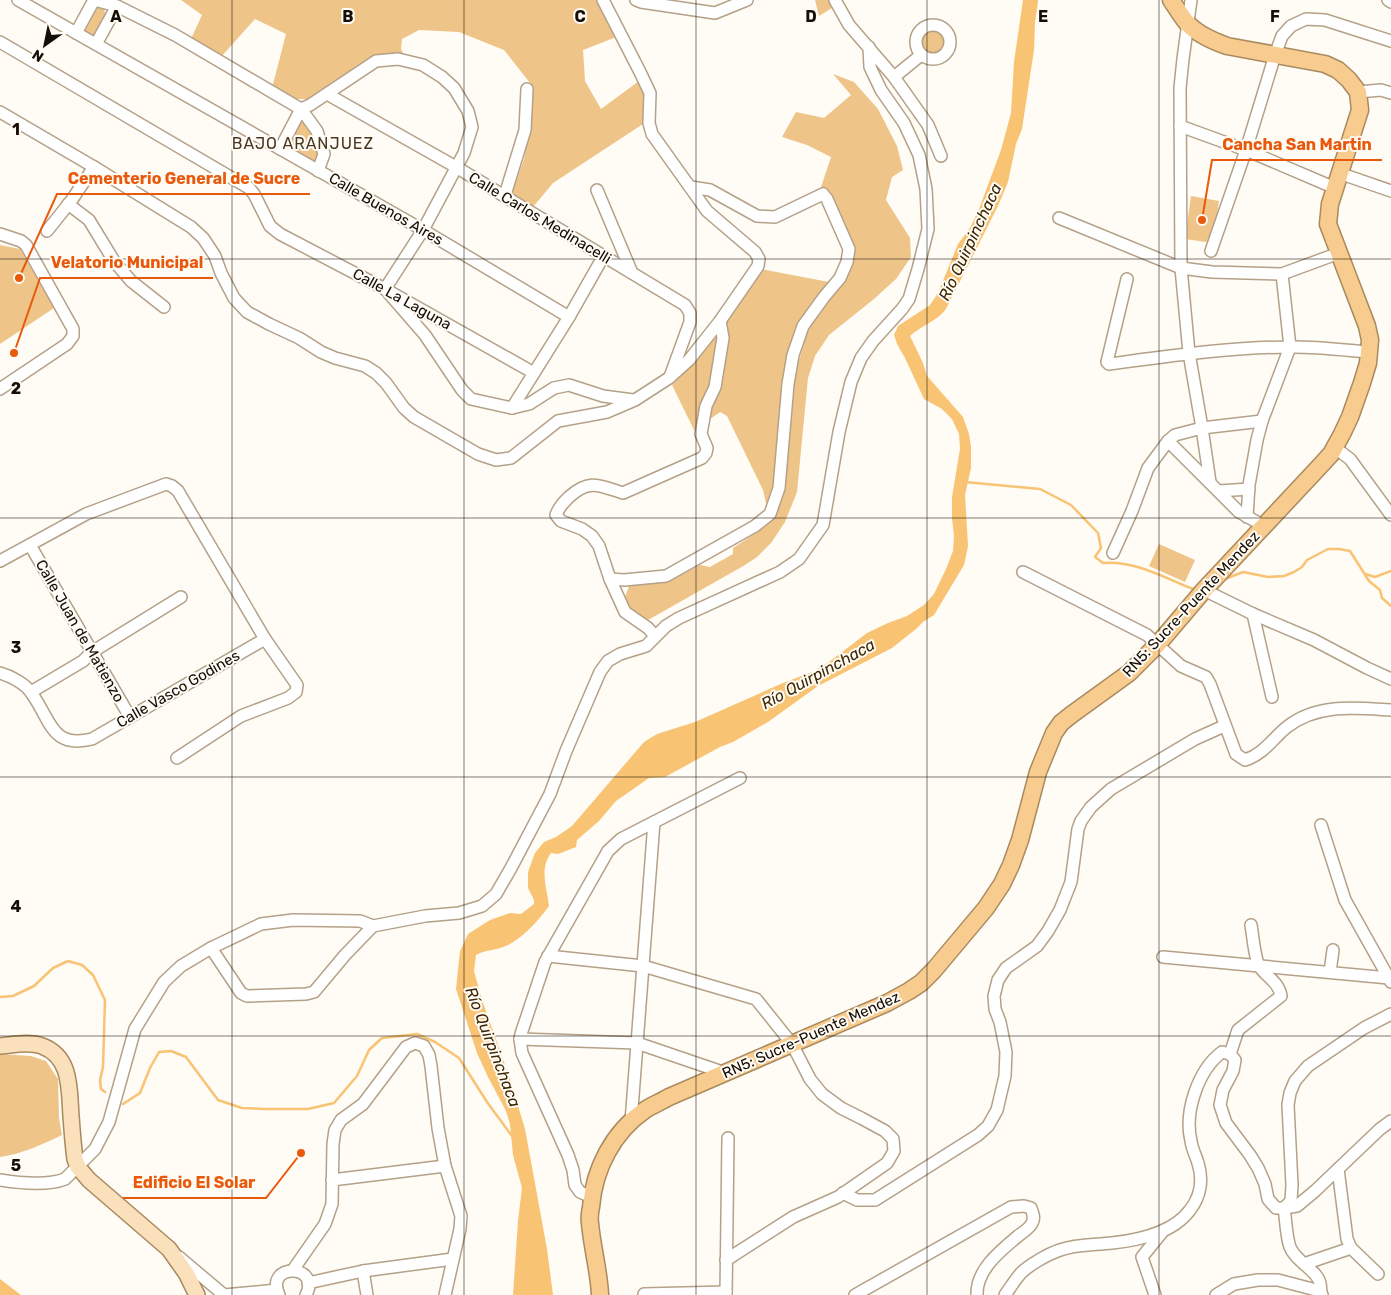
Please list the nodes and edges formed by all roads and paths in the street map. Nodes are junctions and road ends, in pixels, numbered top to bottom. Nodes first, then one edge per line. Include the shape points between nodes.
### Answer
1 (18, 0) edge
2 (94, 0) edge
3 (603, 0) edge
4 (636, 0) edge
5 (747, 0) edge
6 (835, 0) edge
7 (1171, 0) edge
8 (1191, 0) edge
9 (117, 6) junction
10 (1187, 23) junction
11 (76, 33) junction
12 (1391, 41) edge
13 (0, 42) edge
14 (96, 44) junction
15 (868, 47) junction
16 (921, 55) dead end
17 (1275, 55) junction
18 (894, 77) junction
19 (527, 89) dead end
20 (1386, 91) edge
21 (1358, 92) junction
22 (327, 94) junction
23 (1391, 103) edge
24 (301, 109) junction
25 (0, 112) edge
26 (1180, 126) junction
27 (280, 149) junction
28 (1246, 150) junction
29 (941, 156) dead end
30 (94, 167) junction
31 (456, 167) junction
32 (318, 171) junction
33 (1337, 180) junction
34 (691, 187) junction
35 (597, 190) dead end
36 (1391, 191) edge
37 (505, 196) junction
38 (68, 204) junction
39 (1059, 218) dead end
40 (423, 230) junction
41 (47, 231) dead end
42 (0, 234) edge
43 (1211, 251) dead end
44 (1339, 253) junction
45 (604, 256) junction
46 (1180, 268) junction
47 (632, 273) junction
48 (1282, 274) junction
49 (1127, 279) dead end
50 (385, 289) junction
51 (164, 307) dead end
52 (569, 317) junction
53 (720, 321) junction
54 (1290, 347) junction
55 (1369, 352) junction
56 (1189, 354) junction
57 (534, 373) junction
58 (669, 378) junction
59 (0, 389) edge
60 (635, 400) junction
61 (512, 408) junction
62 (1262, 421) junction
63 (1202, 428) junction
64 (1168, 441) junction
65 (1334, 447) junction
66 (1210, 482) junction
67 (1249, 489) junction
68 (1220, 492) junction
69 (1391, 515) edge
70 (1247, 517) junction
71 (1264, 526) junction
72 (30, 545) junction
73 (1113, 554) dead end
74 (0, 561) edge
75 (1023, 572) dead end
76 (610, 579) junction
77 (1204, 590) junction
78 (181, 597) dead end
79 (1253, 614) junction
80 (655, 636) junction
81 (265, 639) junction
82 (1158, 644) junction
83 (92, 652) junction
84 (0, 673) edge
85 (1391, 679) edge
86 (31, 692) junction
87 (1272, 697) dead end
88 (1391, 710) edge
89 (130, 718) junction
90 (1224, 726) junction
91 (177, 758) dead end
92 (740, 778) dead end
93 (654, 822) junction
94 (1321, 825) dead end
95 (1250, 925) dead end
96 (372, 926) junction
97 (211, 948) junction
98 (1333, 950) dead end
99 (548, 956) junction
100 (1163, 957) dead end
101 (643, 966) junction
102 (1259, 966) junction
103 (1330, 972) junction
104 (1390, 980) edge
105 (1391, 1014) edge
106 (520, 1039) junction
107 (637, 1043) junction
108 (792, 1044) junction
109 (0, 1046) edge
110 (1230, 1054) junction
111 (724, 1073) junction
112 (1391, 1121) edge
113 (631, 1122) junction
114 (728, 1138) dead end
115 (76, 1163) junction
116 (444, 1166) junction
117 (1338, 1169) junction
118 (0, 1180) edge
119 (332, 1180) junction
120 (843, 1193) junction
121 (591, 1197) junction
122 (1284, 1208) junction
123 (1163, 1231) junction
124 (1351, 1248) junction
125 (169, 1249) junction
126 (453, 1259) junction
127 (726, 1260) junction
128 (1304, 1264) junction
129 (293, 1270) junction
130 (363, 1271) junction
131 (1378, 1274) dead end
132 (308, 1283) junction
133 (278, 1292) edge
134 (726, 1293) edge
135 (1321, 1293) edge
136 (644, 1294) dead end
137 (197, 1295) edge
138 (224, 1295) edge
139 (306, 1295) edge
140 (367, 1295) edge
141 (445, 1295) edge
142 (600, 1295) edge
143 (855, 1295) edge
144 (977, 1295) edge
145 (1005, 1295) edge
146 (1155, 1295) edge
147 (1216, 1295) edge

1 - 11 street, Calle Buenos Aires
2 - 9 street
2 - 11 street
3 - 34 street via 650,93 652,134
4 - 5 street via 715,13
6 - 15 street via 849,25
7 - 10 highway
8 - 10 street
9 - 14 street
9 - 24 street via 175,35
10 - 17 highway via 1227,46
10 - 26 street via 1180,88
11 - 14 street, Calle Buenos Aires
12 - 17 street via 1325,20 1306,19 1291,26 1282,36
13 - 50 street, Calle La Laguna via 249,188 270,226 280,234
14 - 27 street, Calle Buenos Aires
15 - 18 street
15 - 80 street via 870,67 919,155 926,188 928,229 909,299 860,358 851,382 823,525 799,559 780,572 679,618
16 - 18 street
17 - 21 highway via 1325,64 1338,70
17 - 28 street
18 - 29 street via 928,125
19 - 37 street via 525,130
20 - 21 street
20 - 23 street
21 - 33 highway, RN5: Sucre-Puente Mendez via 1360,110
22 - 24 street
22 - 31 street, Calle Carlos Medinacelli
22 - 31 street via 376,61 398,59 423,65 454,88 468,111 472,127
24 - 27 street
24 - 32 street via 317,131 324,154
25 - 30 street
26 - 28 street
26 - 46 street
27 - 32 street, Calle Buenos Aires
28 - 33 street
28 - 43 street
30 - 38 street
30 - 60 street via 191,227 203,238 216,256 234,298 247,312 321,352 365,366 381,378 414,417 478,454 496,460 511,458 558,421 607,412
31 - 37 street, Calle Carlos Medinacelli
31 - 40 street
32 - 40 street, Calle Buenos Aires
33 - 36 street
33 - 44 highway, RN5: Sucre-Puente Mendez via 1328,224
34 - 53 street via 707,211 760,259
34 - 76 street via 710,190 757,216 774,217 823,194 849,249 847,262 840,278 803,326 793,355 779,488 770,514 755,526 666,576
35 - 47 street
37 - 45 street, Calle Carlos Medinacelli
38 - 41 street
38 - 51 street via 89,220 114,261 131,281
39 - 46 street
40 - 50 street
40 - 52 street, Calle Buenos Aires
42 - 59 street via 26,245 73,329 73,336 67,344
44 - 48 street
44 - 55 highway, RN5: Sucre-Puente Mendez via 1367,326
45 - 47 street, Calle Carlos Medinacelli
45 - 52 street
46 - 48 street
46 - 56 street
47 - 58 street, Calle Carlos Medinacelli via 685,304 690,313 690,322
48 - 54 street
49 - 56 street via 1107,362
50 - 57 street, Calle La Laguna
50 - 61 street via 425,335 471,399
52 - 57 street
53 - 58 street via 690,360
53 - 76 street via 723,338 715,386 706,406 701,434 707,448 702,458 623,493 589,485 558,507 556,515 561,521 582,529 600,546
54 - 55 street
54 - 56 street
54 - 62 street
55 - 65 highway, RN5: Sucre-Puente Mendez via 1350,417
56 - 63 street
57 - 61 street
58 - 60 street
60 - 61 street via 603,396 568,385 554,388 529,404
62 - 63 street
62 - 67 street
63 - 64 street via 1175,435
63 - 66 street
64 - 66 street
64 - 73 street via 1148,468
65 - 69 street via 1350,459
65 - 71 highway, RN5: Sucre-Puente Mendez
66 - 68 street
67 - 68 street
67 - 70 street
68 - 70 street
70 - 71 street
71 - 77 highway, RN5: Sucre-Puente Mendez
72 - 74 street
72 - 81 street via 86,514 166,484 172,486 178,491
72 - 83 street, Calle Juan de Matienzo
75 - 82 street via 1147,635
76 - 80 street via 625,612
77 - 79 street
77 - 82 highway, RN5: Sucre-Puente Mendez
78 - 83 street
79 - 85 street
79 - 87 street
80 - 96 street via 646,646 608,661 600,672 550,794 496,894 482,906 459,913
81 - 89 street, Calle Vasco Godines
81 - 91 street via 297,685 296,692 241,716
82 - 90 street via 1181,666 1206,677
82 - 108 highway, RN5: Sucre-Puente Mendez via 1129,673 1071,715 1054,732 1038,772 1020,840 1002,884 934,970 921,983 887,1003
83 - 86 street via 83,661
83 - 89 street, Calle Juan de Matienzo
84 - 86 street
86 - 89 street, Calle Vasco Godines via 54,732 67,741 92,739
88 - 90 street via 1347,708 1305,715 1287,727 1262,752 1246,760 1236,754
90 - 120 street via 1195,739 1111,788 1081,821 1071,882 1060,910 1037,946 1006,968 998,980 994,996 1006,1052 1005,1076 997,1110 988,1126 876,1200 857,1200
92 - 93 street
93 - 99 street via 621,839 608,851
93 - 101 street
94 - 104 street via 1345,900
95 - 102 street
96 - 97 street via 360,921 293,920 262,924
96 - 97 street via 314,992 306,994 247,996 240,993
97 - 115 street via 181,966 154,996 135,1029 109,1122 95,1149
98 - 103 street
99 - 101 street
99 - 106 street
100 - 102 street
101 - 107 street
101 - 108 street via 756,999
102 - 103 street
102 - 110 street via 1280,990 1281,996 1238,1030
103 - 104 street
105 - 122 street via 1308,1066 1295,1081 1288,1105 1291,1201
106 - 107 street
106 - 121 street via 522,1053 568,1155 575,1185 580,1192
107 - 111 street
107 - 113 street
108 - 111 highway, RN5: Sucre-Puente Mendez
108 - 120 street via 810,1079 822,1094 893,1139 894,1151 887,1163
109 - 115 main road via 31,1043 59,1056 68,1076
110 - 122 street via 1236,1060 1220,1105 1226,1123 1258,1168 1268,1199 1276,1208
110 - 123 street via 1222,1052 1213,1059 1191,1104 1191,1142 1202,1181 1198,1194 1180,1222
111 - 113 highway, RN5: Sucre-Puente Mendez via 669,1097
112 - 117 street
113 - 121 highway, RN5: Sucre-Puente Mendez via 607,1152 598,1169
114 - 127 street
115 - 118 street via 65,1179 50,1183
115 - 125 main road via 89,1180
116 - 119 street
116 - 119 street via 429,1055 424,1046 415,1043 406,1047 362,1104 341,1120 332,1144
116 - 126 street via 461,1216
117 - 122 street via 1297,1206
117 - 124 street
119 - 129 street via 332,1204 325,1224
120 - 127 street via 793,1217
121 - 142 highway, RN5: Sucre-Puente Mendez via 589,1221
122 - 128 street via 1290,1248
123 - 145 street via 1114,1243 1059,1250 1021,1273
123 - 146 street via 1142,1257
124 - 128 street
124 - 131 street
125 - 137 main road via 186,1272
125 - 138 street
126 - 130 street
126 - 141 street
127 - 134 street
128 - 135 street via 1320,1283
129 - 132 street via 303,1274
129 - 133 street via 277,1280
130 - 132 street
130 - 140 street
132 - 139 street
133 - 138 street
134 - 136 street
135 - 147 street via 1278,1280 1258,1280 1234,1284
143 - 144 street via 1011,1207 1031,1208 1032,1225 988,1265 978,1282

